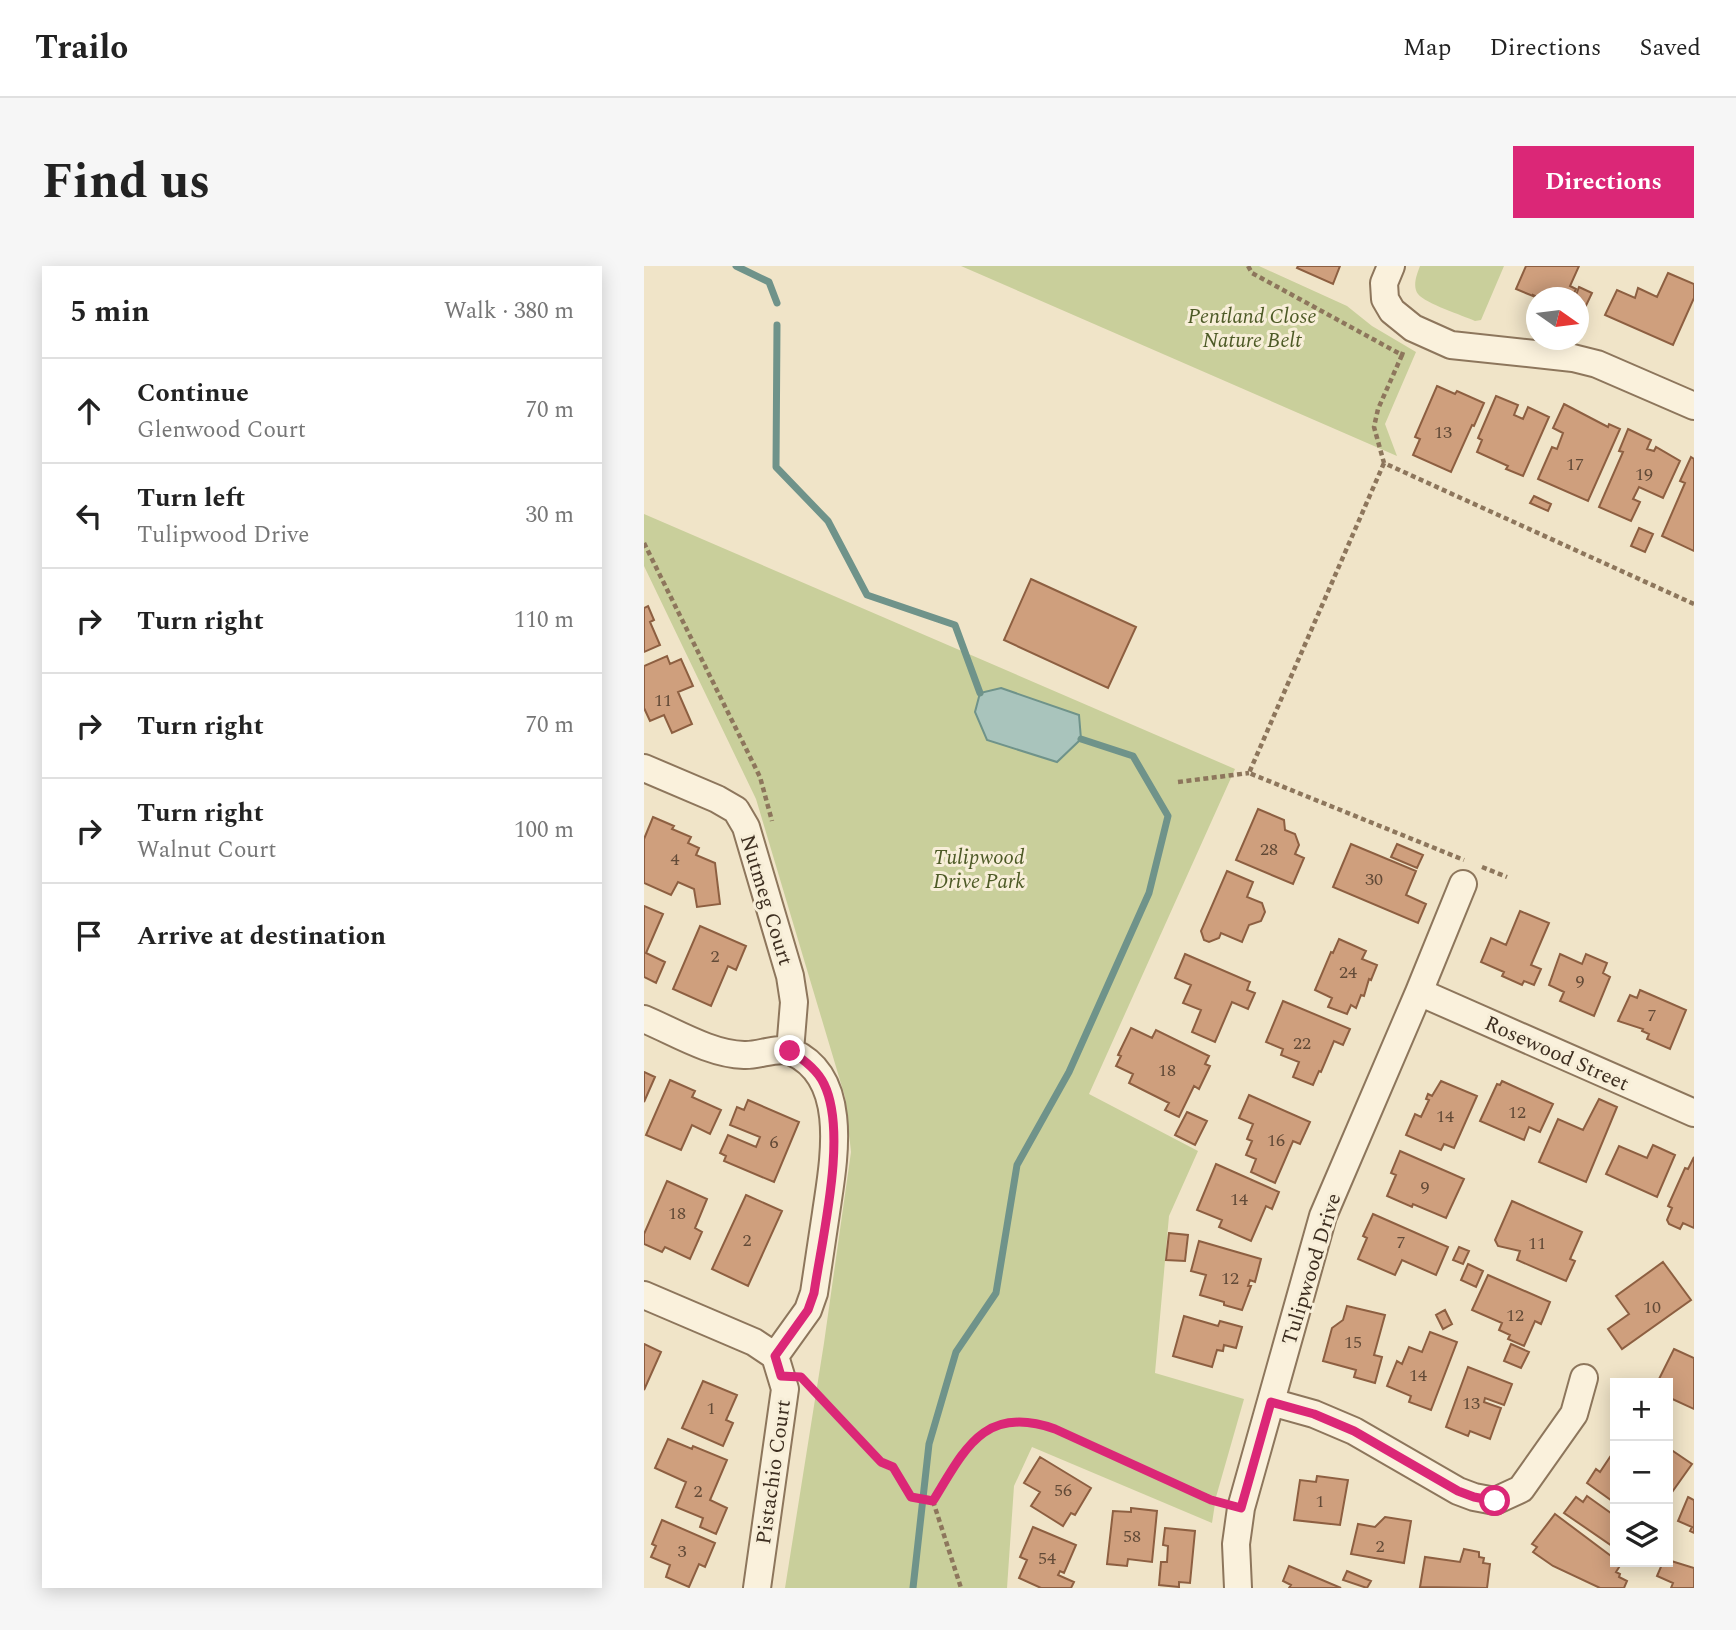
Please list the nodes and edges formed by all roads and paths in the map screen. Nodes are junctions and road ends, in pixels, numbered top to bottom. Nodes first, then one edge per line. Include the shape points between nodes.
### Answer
1 (1248, 266) edge
2 (1391, 266) edge
3 (1413, 328) junction
4 (1402, 355) junction
5 (1694, 406) edge
6 (1384, 463) junction
7 (644, 543) edge
8 (1694, 604) edge
9 (644, 768) edge
10 (1249, 773) junction
11 (1178, 782) dead end
12 (775, 830) dead end
13 (1471, 871) junction
14 (1507, 877) dead end
15 (1419, 992) junction
16 (644, 1019) edge
17 (790, 1051) junction
18 (1694, 1113) edge
19 (644, 1295) edge
20 (778, 1366) junction
21 (1584, 1378) dead end
22 (1271, 1402) junction
23 (933, 1501) junction
24 (1241, 1508) junction
25 (757, 1588) edge
26 (961, 1588) edge
27 (1238, 1588) edge

1 - 4 path via 1252,273
2 - 3 street via 1384,283 1385,299
3 - 4 path
3 - 5 street via 1451,345 1597,364
4 - 6 path via 1374,427
6 - 8 path
6 - 10 path
7 - 12 path via 760,777
9 - 17 street, Nutmeg Court via 717,799 736,810 746,827 790,976 794,1002
10 - 11 path
10 - 13 path
13 - 14 path
13 - 15 street, Tulipwood Drive
15 - 18 street, Rosewood Street
15 - 22 street, Tulipwood Drive via 1323,1216
16 - 17 street via 714,1049 745,1055
17 - 20 street via 807,1062 824,1083 832,1108 835,1152 814,1293
19 - 20 street via 754,1342
20 - 23 path via 801,1377 881,1462 893,1467 911,1497
20 - 25 street, Pistachio Court via 785,1389
21 - 22 street via 1574,1414 1521,1489 1495,1501 1458,1491 1354,1431
22 - 24 street, Tulipwood Drive
23 - 24 path via 976,1437 990,1429 1032,1421 1211,1500
23 - 26 path
24 - 27 street, Tulipwood Drive via 1236,1544

